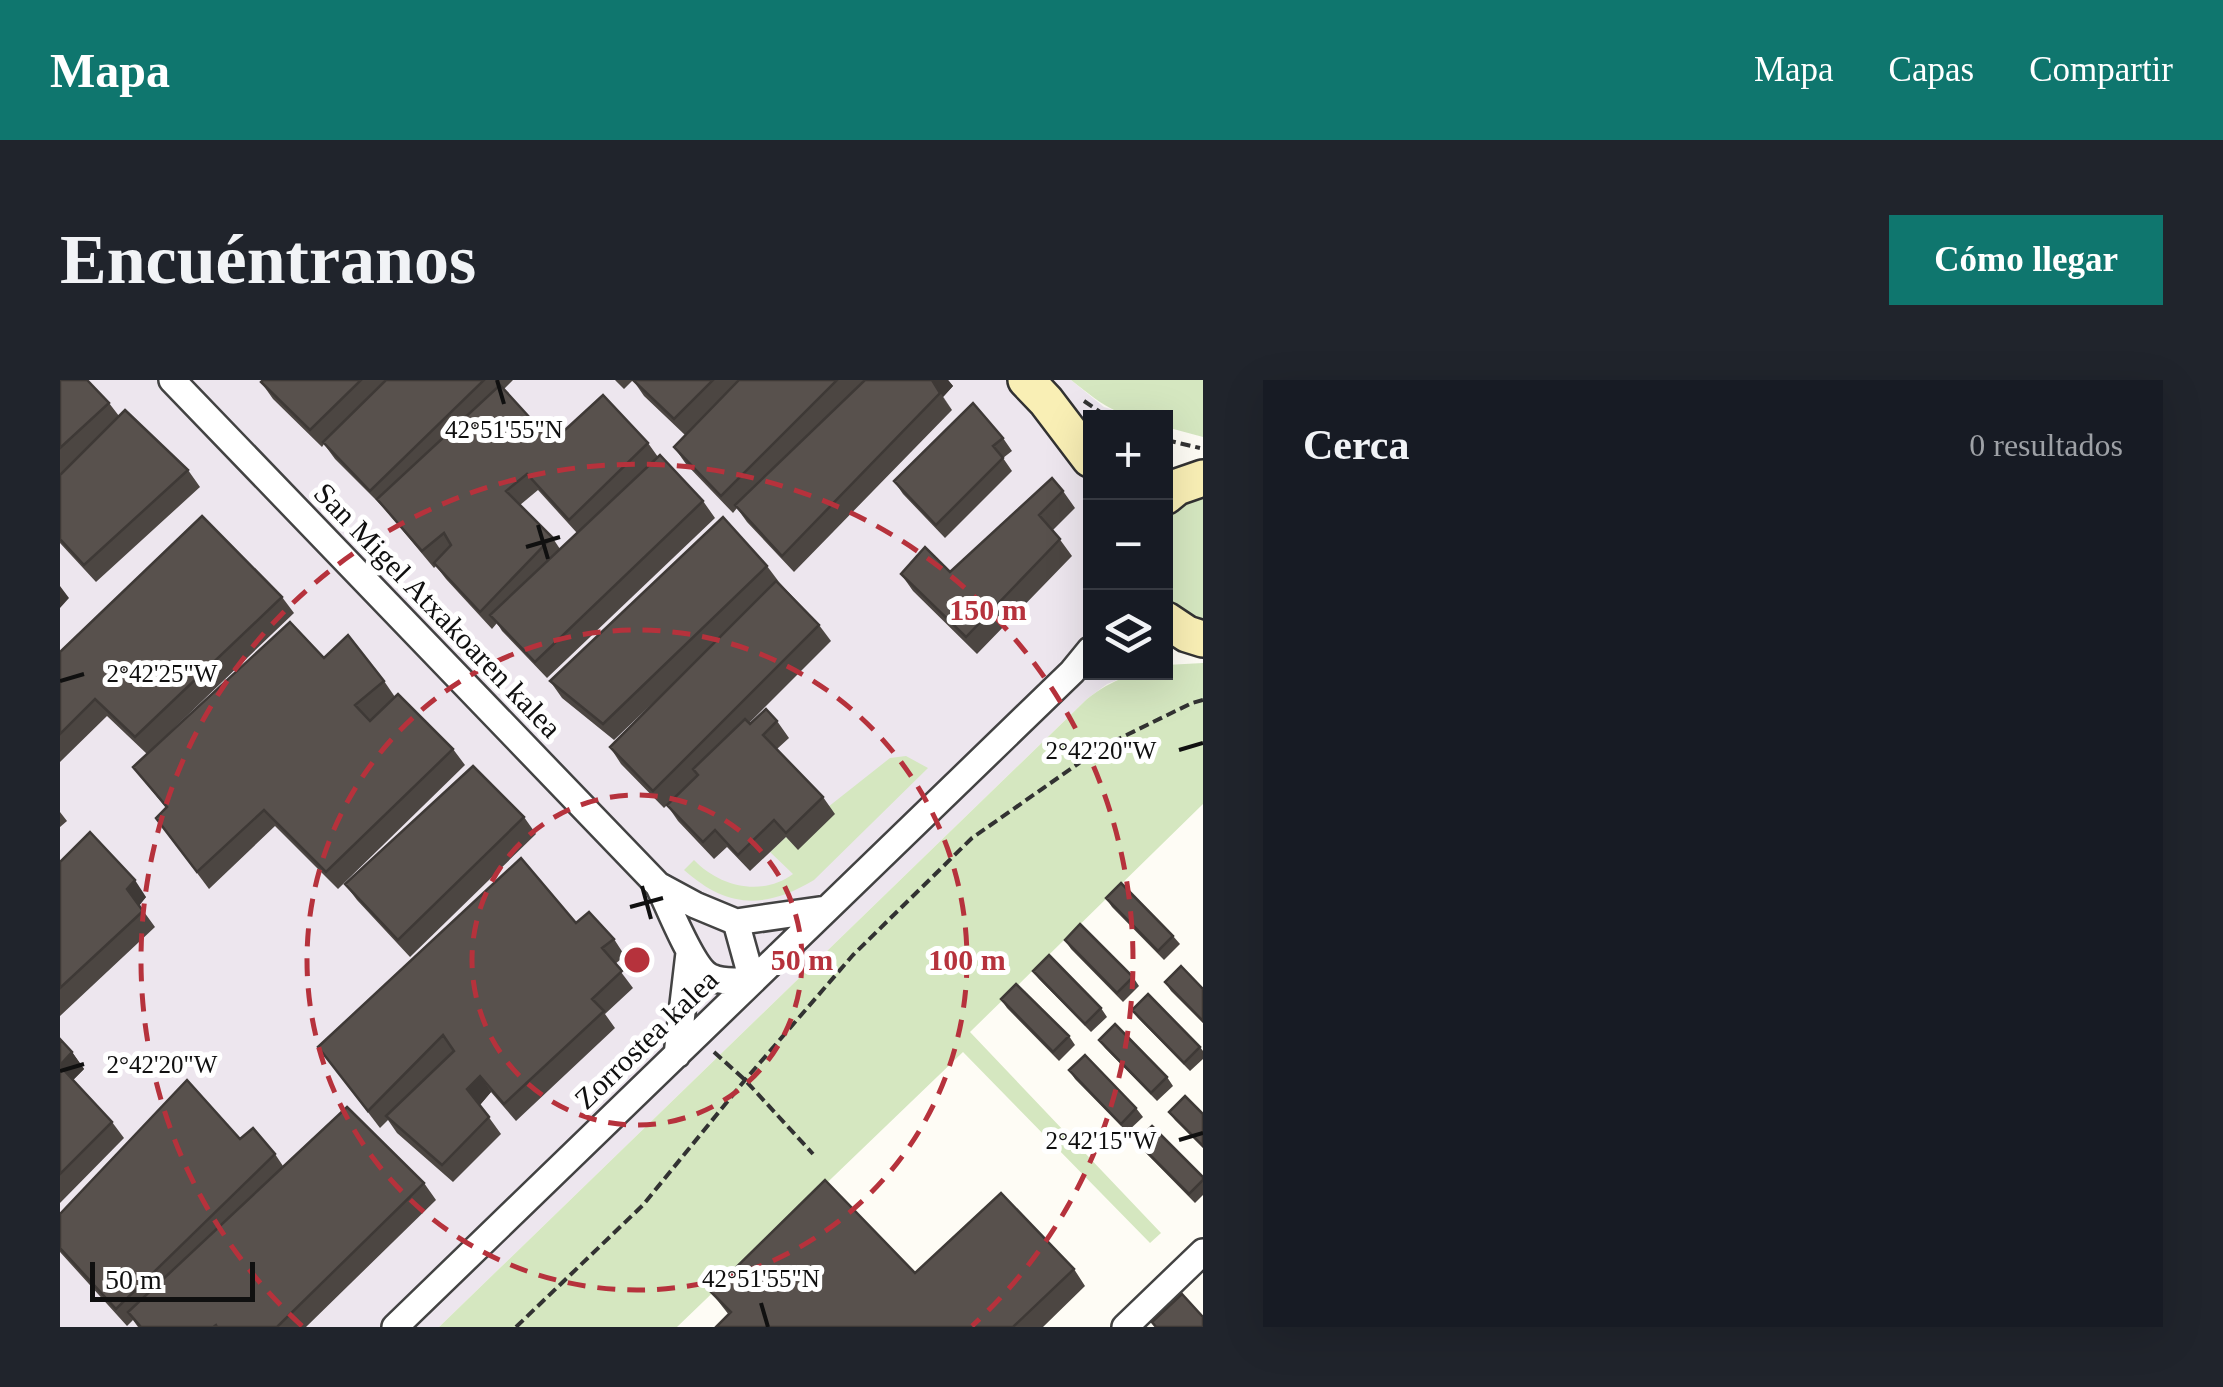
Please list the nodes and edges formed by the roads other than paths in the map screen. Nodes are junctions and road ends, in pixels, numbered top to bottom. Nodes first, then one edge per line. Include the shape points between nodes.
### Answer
1 (172, 380) edge
2 (1036, 390) edge
3 (1083, 424) edge
4 (1083, 449) edge
5 (1173, 464) edge
6 (1203, 475) edge
7 (1173, 490) edge
8 (1082, 668) edge
9 (658, 885) junction
10 (826, 909) junction
11 (736, 922) junction
12 (688, 953) junction
13 (752, 980) junction
14 (676, 1055) junction
15 (1198, 1266) edge
16 (394, 1327) edge
17 (1125, 1327) edge

1 - 9 street, San Migel Atxakoaren kalea
2 - 3 street
2 - 4 street
5 - 6 street
6 - 7 street
8 - 10 street, Zorrostea kalea
9 - 11 street, San Migel Atxakoaren kalea
9 - 12 street, San Migel Atxakoaren kalea
10 - 11 street
10 - 13 street, Zorrostea kalea
11 - 13 street
12 - 13 street via 708,976
12 - 14 street, San Migel Atxakoaren kalea
13 - 14 street, Zorrostea kalea
14 - 16 street, Zorrostea kalea
15 - 17 street

